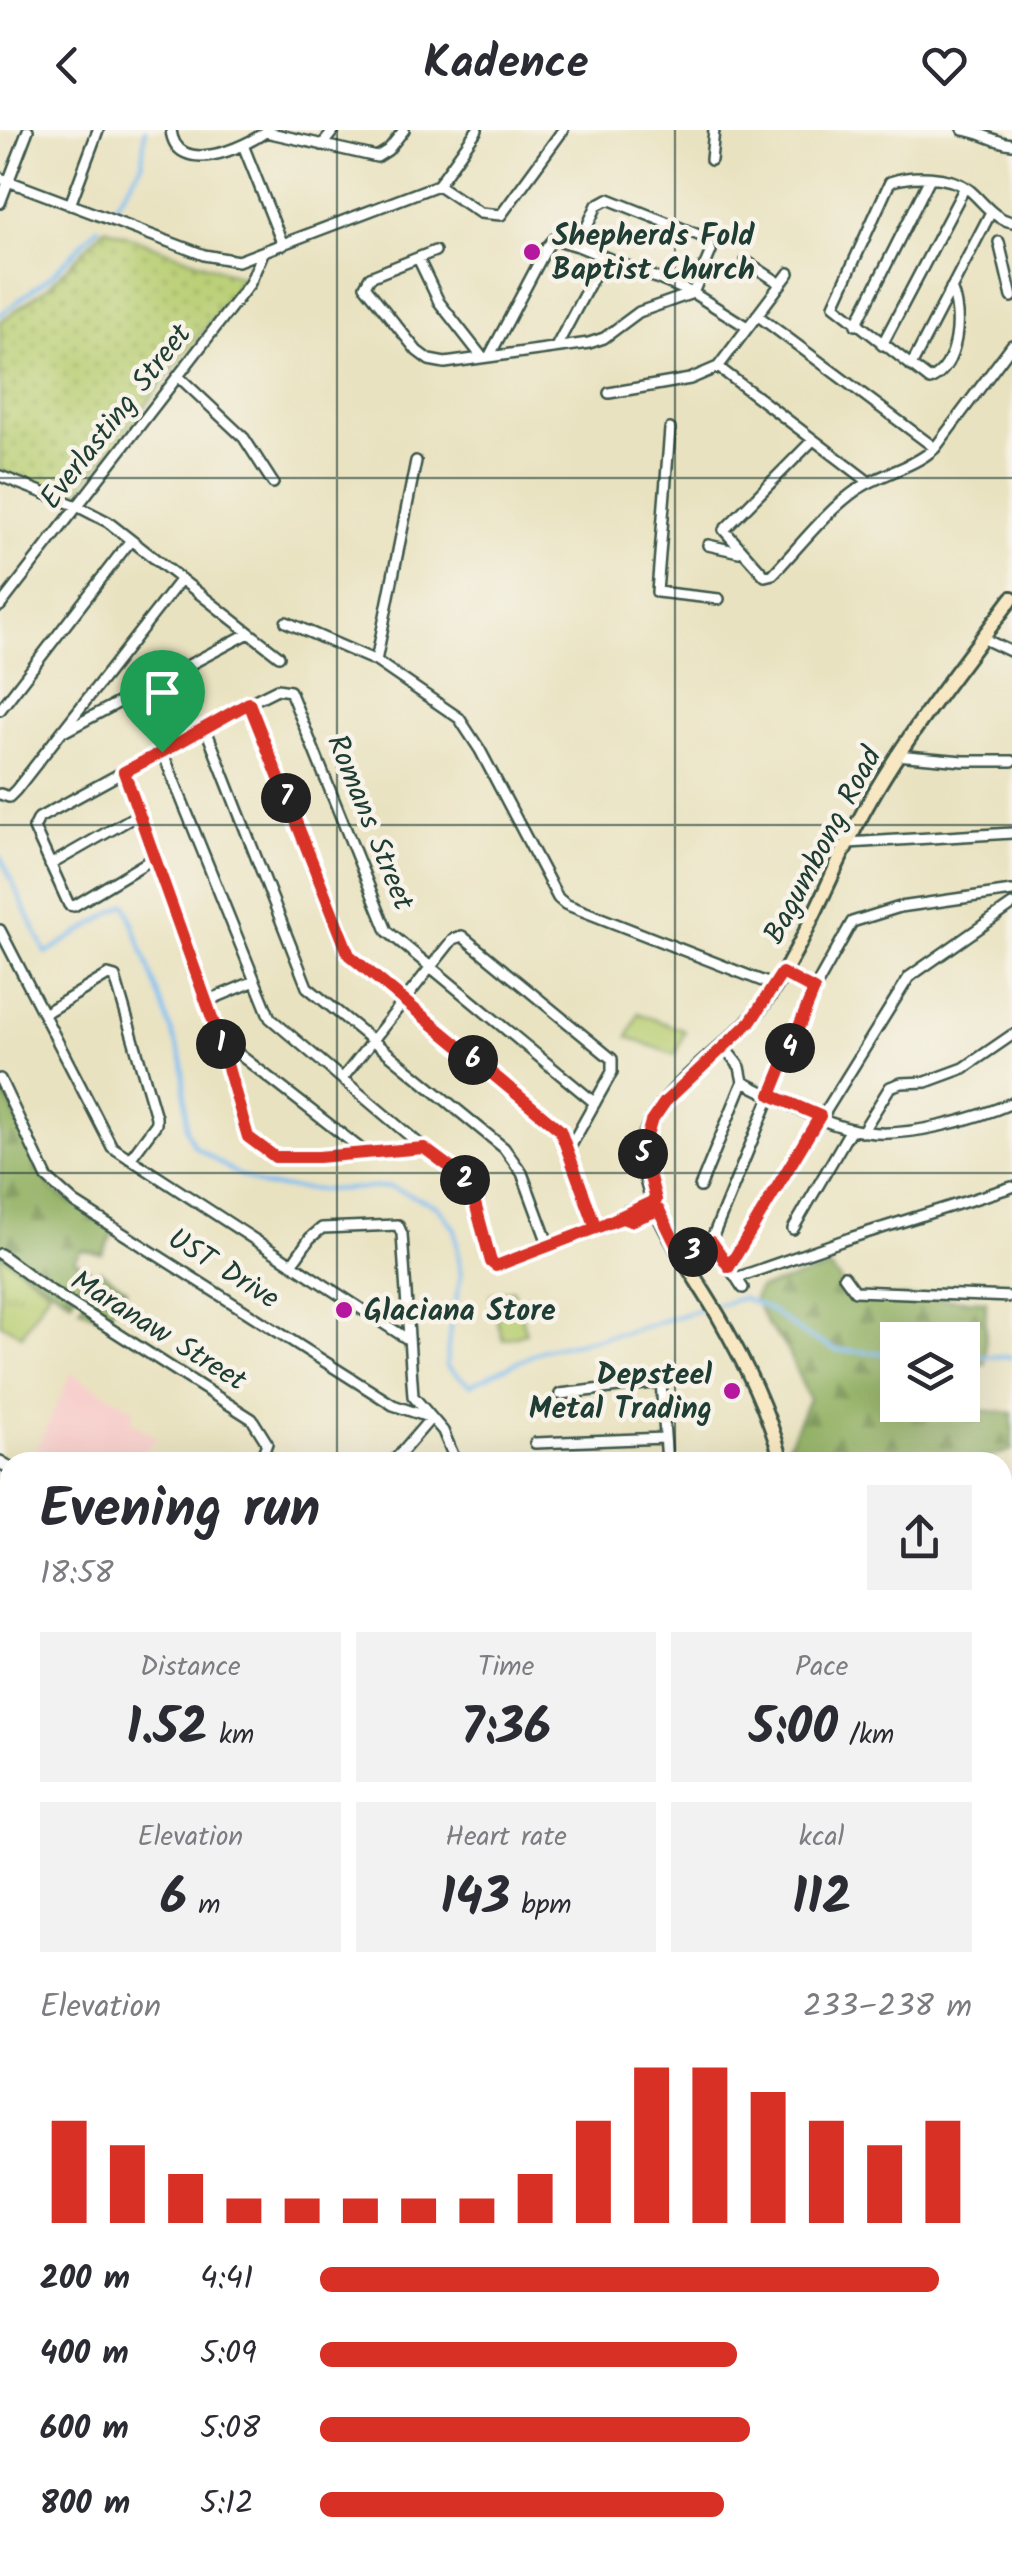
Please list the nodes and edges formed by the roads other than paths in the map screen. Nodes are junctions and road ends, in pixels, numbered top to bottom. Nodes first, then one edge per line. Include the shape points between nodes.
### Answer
1 (28, 130) edge
2 (98, 130) edge
3 (171, 130) edge
4 (334, 130) edge
5 (404, 130) edge
6 (477, 130) edge
7 (564, 130) edge
8 (714, 130) edge
9 (963, 130) edge
10 (267, 131) edge
11 (985, 131) edge
12 (1012, 144) edge
13 (243, 145) junction
14 (322, 145) junction
15 (711, 160) dead end
16 (930, 178) junction
17 (4, 180) edge
18 (438, 185) junction
19 (965, 187) junction
20 (0, 203) edge
21 (70, 205) junction
22 (991, 212) junction
23 (1012, 222) edge
24 (999, 242) dead end
25 (283, 245) junction
26 (578, 246) junction
27 (434, 251) dead end
28 (262, 253) junction
29 (604, 256) junction
30 (418, 258) junction
31 (746, 261) dead end
32 (789, 273) dead end
33 (781, 284) junction
34 (952, 288) junction
35 (692, 293) junction
36 (1012, 297) edge
37 (757, 315) junction
38 (856, 325) junction
39 (748, 327) junction
40 (882, 345) junction
41 (1012, 345) edge
42 (556, 347) junction
43 (486, 356) junction
44 (911, 366) junction
45 (718, 368) junction
46 (178, 376) junction
47 (609, 393) dead end
48 (670, 429) dead end
49 (813, 440) junction
50 (935, 448) junction
51 (416, 461) dead end
52 (0, 476) edge
53 (870, 482) junction
54 (273, 483) dead end
55 (77, 506) junction
56 (131, 540) junction
57 (708, 545) dead end
58 (742, 552) junction
59 (182, 580) junction
60 (1012, 598) edge
61 (718, 599) dead end
62 (0, 606) edge
63 (286, 622) dead end
64 (250, 633) junction
65 (982, 638) junction
66 (1012, 652) edge
67 (279, 656) dead end
68 (376, 661) junction
69 (249, 703) junction
70 (0, 710) edge
71 (205, 727) junction
72 (62, 732) junction
73 (162, 752) junction
74 (896, 756) junction
75 (1012, 761) edge
76 (124, 772) junction
77 (0, 794) edge
78 (139, 814) junction
79 (1012, 833) edge
80 (848, 843) junction
81 (154, 858) junction
82 (50, 865) junction
83 (1012, 891) edge
84 (1012, 906) edge
85 (0, 930) edge
86 (432, 969) junction
87 (779, 980) junction
88 (255, 982) junction
89 (814, 990) junction
90 (207, 1001) junction
91 (404, 1004) junction
92 (45, 1013) junction
93 (1012, 1035) edge
94 (220, 1040) junction
95 (373, 1040) junction
96 (724, 1047) junction
97 (0, 1079) edge
98 (342, 1079) junction
99 (743, 1082) junction
100 (771, 1095) junction
101 (1012, 1102) edge
102 (594, 1104) junction
103 (820, 1116) junction
104 (851, 1129) junction
105 (862, 1132) junction
106 (424, 1148) junction
107 (568, 1149) junction
108 (366, 1153) junction
109 (130, 1160) junction
110 (700, 1187) dead end
111 (1012, 1188) edge
112 (658, 1205) junction
113 (596, 1228) junction
114 (793, 1229) dead end
115 (712, 1242) junction
116 (550, 1246) junction
117 (0, 1254) edge
118 (682, 1257) junction
119 (292, 1264) junction
120 (729, 1267) junction
121 (844, 1276) dead end
122 (736, 1278) junction
123 (743, 1288) dead end
124 (1012, 1297) edge
125 (409, 1340) junction
126 (560, 1394) dead end
127 (432, 1418) junction
128 (665, 1438) junction
129 (535, 1442) dead end
130 (264, 1452) edge
131 (402, 1452) edge
132 (452, 1452) edge
133 (666, 1452) edge
134 (779, 1452) edge

1 - 17 street
2 - 21 street
3 - 13 street via 173,144 187,154
4 - 14 street
5 - 14 street via 378,156
6 - 18 street
7 - 18 street via 502,215 480,213
8 - 15 street
9 - 11 street
10 - 13 street
10 - 14 street
11 - 12 street via 994,142
13 - 25 street
16 - 19 street
16 - 38 street
16 - 38 street via 890,182 834,301
17 - 20 street
17 - 21 street
18 - 25 street
19 - 22 street
19 - 40 street
21 - 28 street via 218,260
22 - 23 street
22 - 34 street
24 - 36 street
25 - 28 street
26 - 29 street
26 - 35 street via 603,199 701,236 712,251
26 - 43 street via 550,242
27 - 30 street
28 - 46 street, Everlasting Street via 250,283
29 - 35 street
29 - 42 street
30 - 43 street via 439,302
30 - 43 street via 370,277 366,288 429,360
31 - 33 street
32 - 33 street
33 - 37 street
34 - 44 street
34 - 44 street via 958,312 952,350 934,379
35 - 39 street
35 - 42 street via 640,312 597,341
37 - 39 street
37 - 50 street
38 - 40 street
39 - 45 street
40 - 44 street
41 - 50 street
42 - 43 street
45 - 47 street
45 - 49 street
46 - 54 street via 244,438
46 - 55 street, Everlasting Street
48 - 61 street via 657,592
49 - 53 street
49 - 58 street via 726,526 725,534
50 - 53 street
51 - 68 street
52 - 55 street
53 - 58 street via 849,495 773,574 766,576
55 - 56 street
55 - 62 street, Everlasting Street
56 - 59 street
56 - 70 street
57 - 58 street
59 - 64 street
59 - 72 street
60 - 65 main road, Bagumbong Road
63 - 68 street
64 - 67 street
64 - 72 street
65 - 66 street
65 - 74 main road, Bagumbong Road
68 - 87 street via 459,718 565,904
69 - 71 street
69 - 86 street, Romans Street via 290,690 382,923
69 - 91 street via 344,947
71 - 73 street
71 - 95 street via 307,987
72 - 77 street via 12,795
73 - 76 street
73 - 88 street
74 - 75 street
74 - 80 main road, Bagumbong Road
76 - 78 street
76 - 82 street via 36,822
78 - 81 street
78 - 82 street
79 - 80 street
80 - 87 main road, Bagumbong Road
81 - 82 street via 79,905 69,905
81 - 90 street
83 - 89 street via 859,918
84 - 103 street via 912,973
85 - 92 street, UST Drive
86 - 91 street
86 - 102 street, Romans Street
86 - 102 street via 454,939 468,938 612,1058 612,1072
87 - 89 street
87 - 96 main road, Bagumbong Road
88 - 90 street
88 - 98 street via 270,1018
89 - 100 street
90 - 94 street
91 - 95 street
91 - 107 street via 560,1130
92 - 109 street, UST Drive via 104,1135
92 - 109 street via 115,977 156,1117
93 - 105 street via 964,1068 890,1087
94 - 108 street
94 - 108 street via 248,1137 261,1149 275,1157
95 - 98 street
95 - 116 street via 515,1160
96 - 99 street
96 - 112 main road, Bagumbong Road via 665,1102 646,1132 644,1163
97 - 127 street, UST Drive via 47,1178 75,1204 394,1405
98 - 106 street
99 - 100 street
99 - 110 street
100 - 103 street
100 - 115 street
101 - 105 street via 952,1123
102 - 107 street
103 - 104 street
103 - 120 street
104 - 105 street
104 - 114 street
106 - 108 street
106 - 116 street via 472,1192 491,1262 499,1266
107 - 113 street
109 - 119 street, UST Drive
111 - 122 street
112 - 113 street via 630,1221
112 - 118 main road, Bagumbong Road
113 - 116 street
115 - 118 street
115 - 120 street
117 - 130 street, Maranaw Street via 252,1419 267,1443
118 - 134 main road, Bagumbong Road via 764,1401
119 - 125 street, UST Drive
119 - 125 street via 322,1228 398,1225
120 - 122 street
121 - 124 street via 855,1291
122 - 123 street
125 - 127 street via 413,1396
126 - 128 street via 659,1381
127 - 131 street
127 - 132 street
128 - 129 street
128 - 133 street

